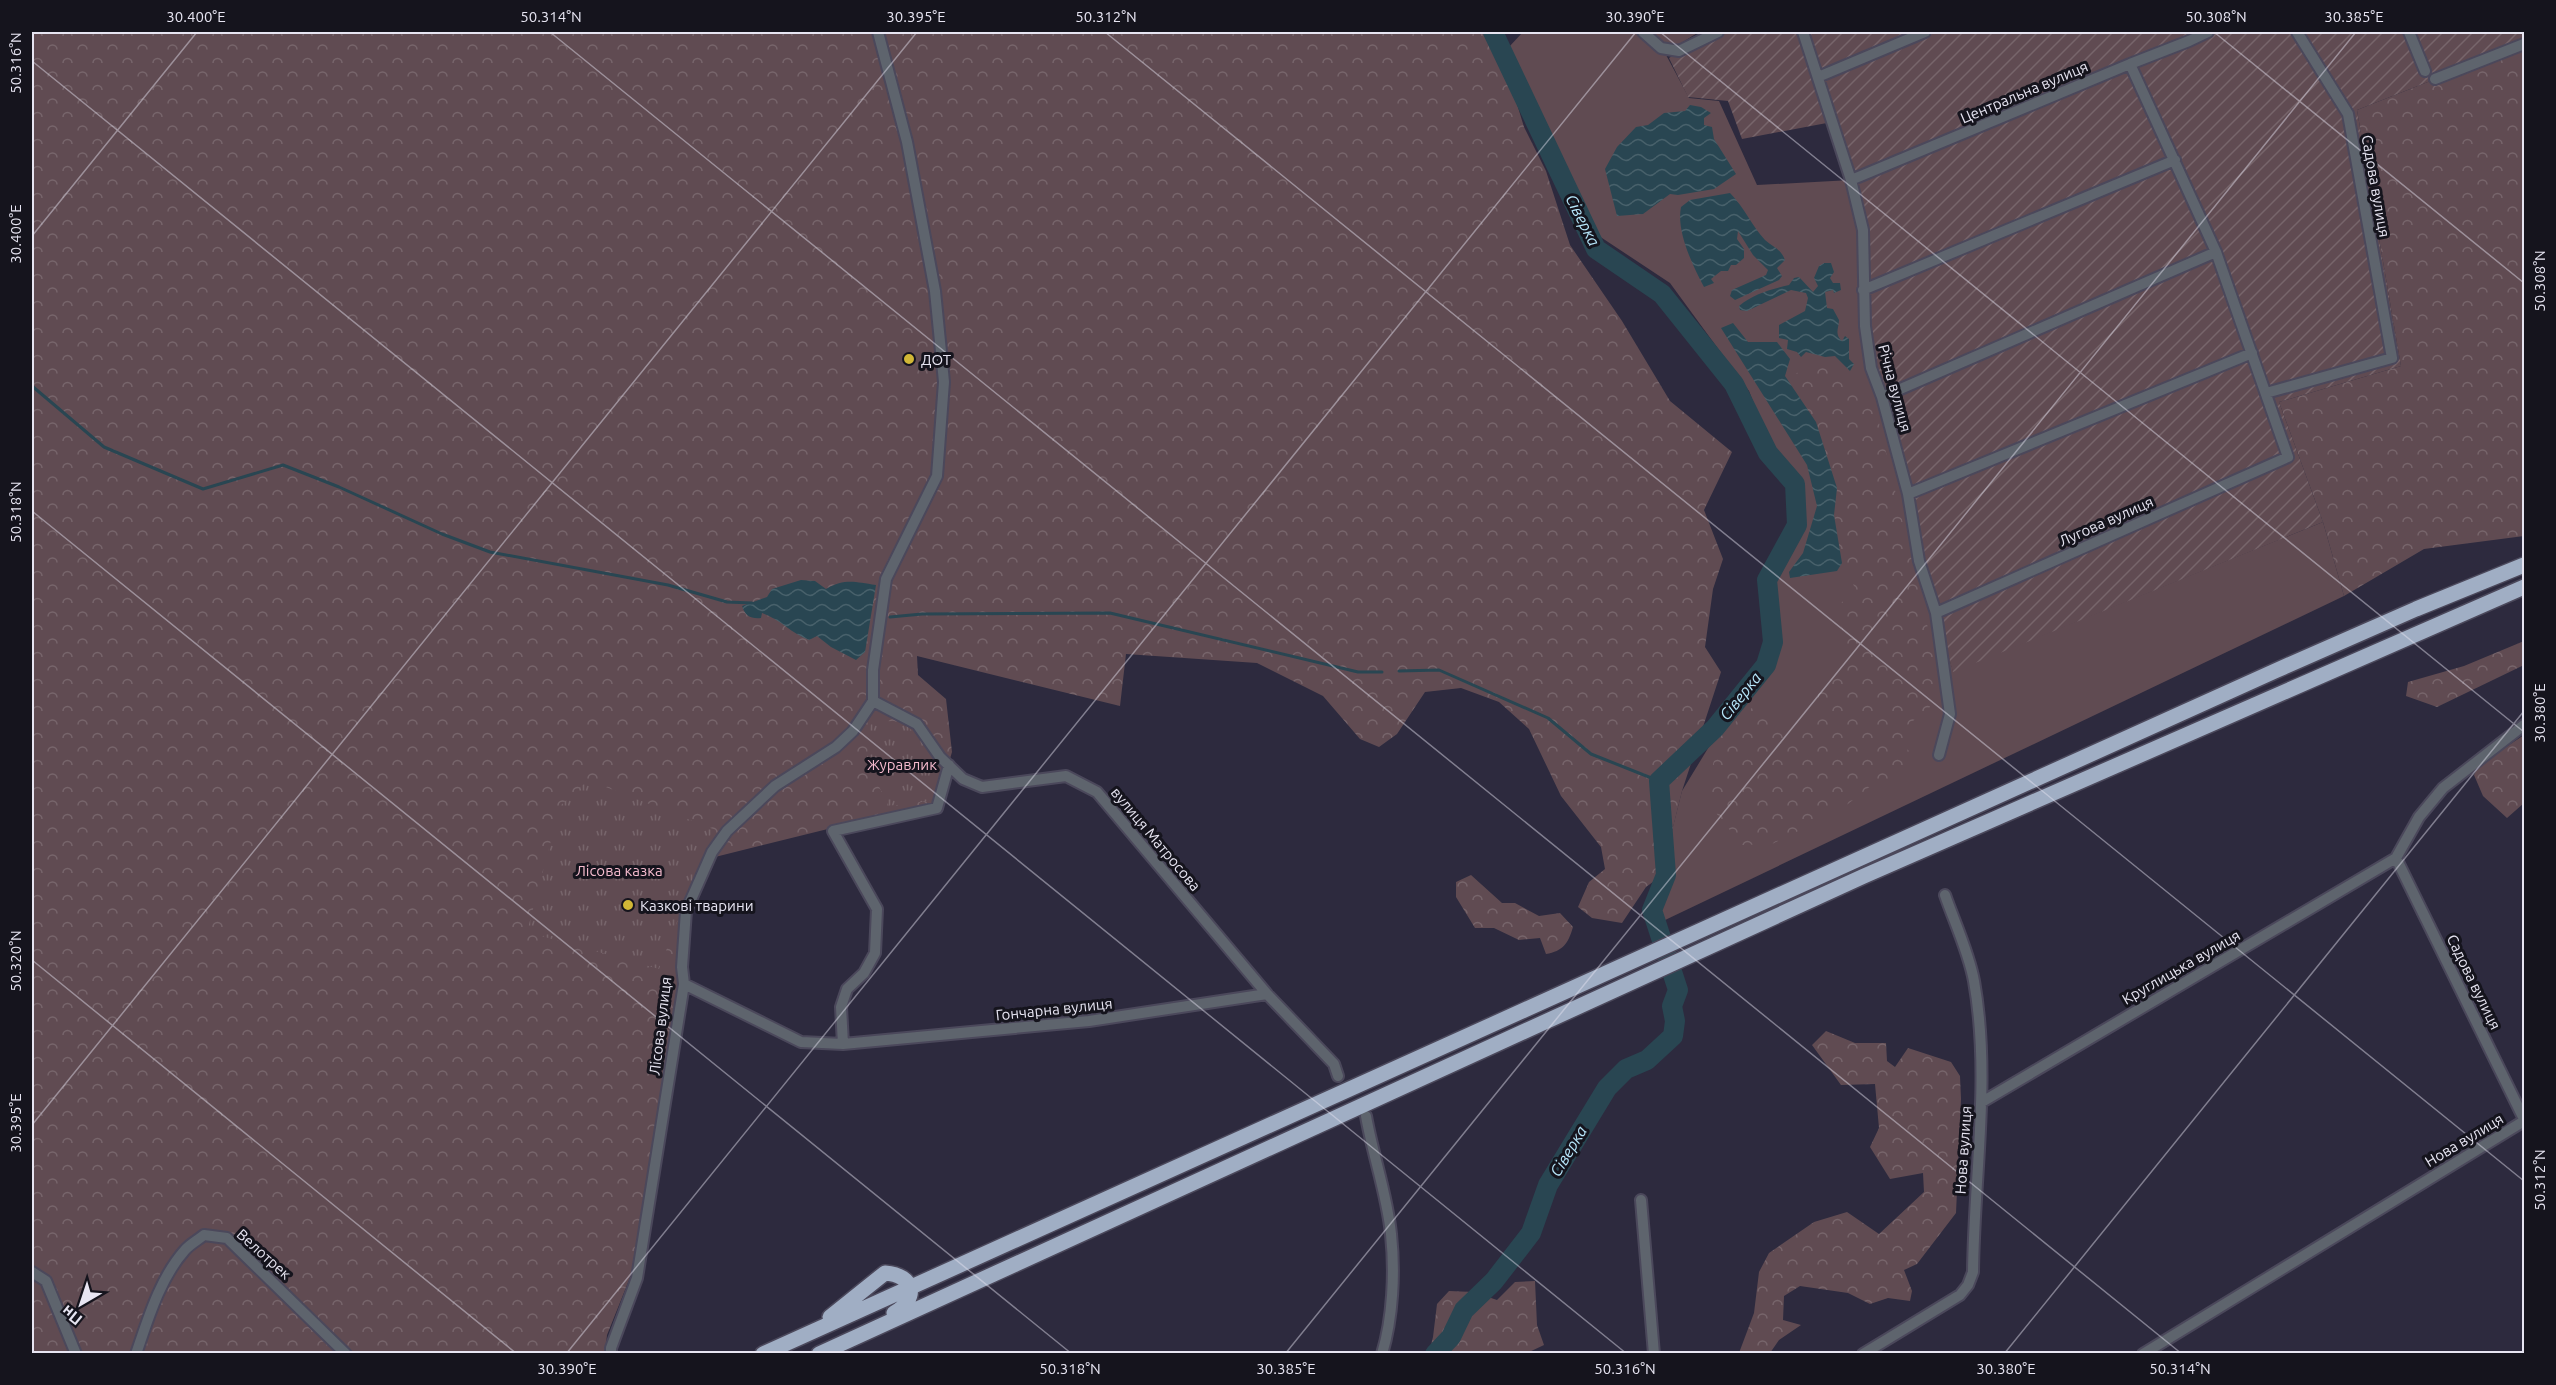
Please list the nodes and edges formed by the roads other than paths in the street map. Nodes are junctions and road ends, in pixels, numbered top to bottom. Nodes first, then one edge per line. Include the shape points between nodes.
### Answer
1 (878, 32) edge
2 (1642, 32) edge
3 (1718, 32) edge
4 (1803, 32) edge
5 (1925, 32) edge
6 (2208, 32) edge
7 (2297, 32) edge
8 (2409, 32) edge
9 (2187, 36) edge
10 (2524, 44) edge
11 (2130, 64) junction
12 (2425, 71) dead end
13 (1818, 77) junction
14 (2435, 79) dead end
15 (2175, 160) junction
16 (1851, 180) junction
17 (2216, 252) junction
18 (1863, 290) junction
19 (2252, 352) junction
20 (2266, 393) junction
21 (1882, 397) junction
22 (1908, 494) junction
23 (2524, 565) edge
24 (2524, 587) edge
25 (1936, 613) junction
26 (873, 701) junction
27 (2524, 725) edge
28 (1939, 755) dead end
29 (949, 765) junction
30 (2396, 858) junction
31 (1945, 895) dead end
32 (684, 984) junction
33 (1267, 994) junction
34 (843, 1044) junction
35 (1338, 1076) dead end
36 (1982, 1102) junction
37 (1366, 1116) dead end
38 (2524, 1120) edge
39 (1641, 1200) dead end
40 (32, 1272) edge
41 (910, 1286) junction
42 (815, 1330) junction
43 (839, 1344) junction
44 (609, 1352) edge
45 (76, 1353) edge
46 (136, 1353) edge
47 (346, 1353) edge
48 (763, 1353) edge
49 (819, 1353) edge
50 (1382, 1353) edge
51 (1654, 1353) edge
52 (1863, 1353) edge
53 (2143, 1353) edge

1 - 26 street via 907,142 935,291 944,382 937,476 886,579 873,670
2 - 3 street via 1661,48 1679,51
4 - 13 street, Річна вулиця
5 - 13 street
6 - 9 street, Центральна вулиця
7 - 20 street, Садова вулиця via 2348,114 2392,358
8 - 12 street
9 - 11 street, Центральна вулиця
10 - 14 street
11 - 15 street
11 - 16 street, Центральна вулиця
13 - 16 street, Річна вулиця
15 - 17 street
15 - 18 street
16 - 18 street, Річна вулиця via 1863,230
17 - 19 street
17 - 21 street
18 - 21 street, Річна вулиця via 1871,369
19 - 20 street
19 - 22 street
20 - 25 street, Лугова вулиця via 2288,457
21 - 22 street, Річна вулиця
22 - 25 street, Річна вулиця via 1919,561
23 - 41 highway via 2286,666
24 - 43 highway via 1713,944
25 - 28 street, Річна вулиця via 1950,714
26 - 29 street, вулиця Матросова via 917,724
26 - 32 street, Лісова вулиця via 853,731 836,747 775,786 727,831 712,852 686,911
27 - 30 street via 2443,788
29 - 33 street, вулиця Матросова via 963,779 982,787 1066,776 1097,792
29 - 34 street via 938,808 833,831 877,909 875,953 864,974 847,989 841,1006
30 - 36 street, Круглицька вулиця
30 - 38 street, Садова вулиця
31 - 36 street, Нова вулиця via 1974,979
32 - 34 street, Гончарна вулиця via 801,1042
32 - 44 street, Лісова вулиця via 636,1278
33 - 34 street, Гончарна вулиця via 1089,1021
33 - 35 street, вулиця Матросова via 1334,1064
36 - 52 street, Нова вулиця via 1968,1285 1960,1295
37 - 50 street via 1391,1235 1392,1285
38 - 53 street, Нова вулиця
39 - 51 street
40 - 45 street via 46,1281
41 - 42 highway
41 - 42 highway via 903,1278 885,1273
41 - 43 highway via 909,1301 900,1310
42 - 48 highway
43 - 49 highway
46 - 47 street, Велотрек via 168,1277 185,1250 204,1235 227,1238

